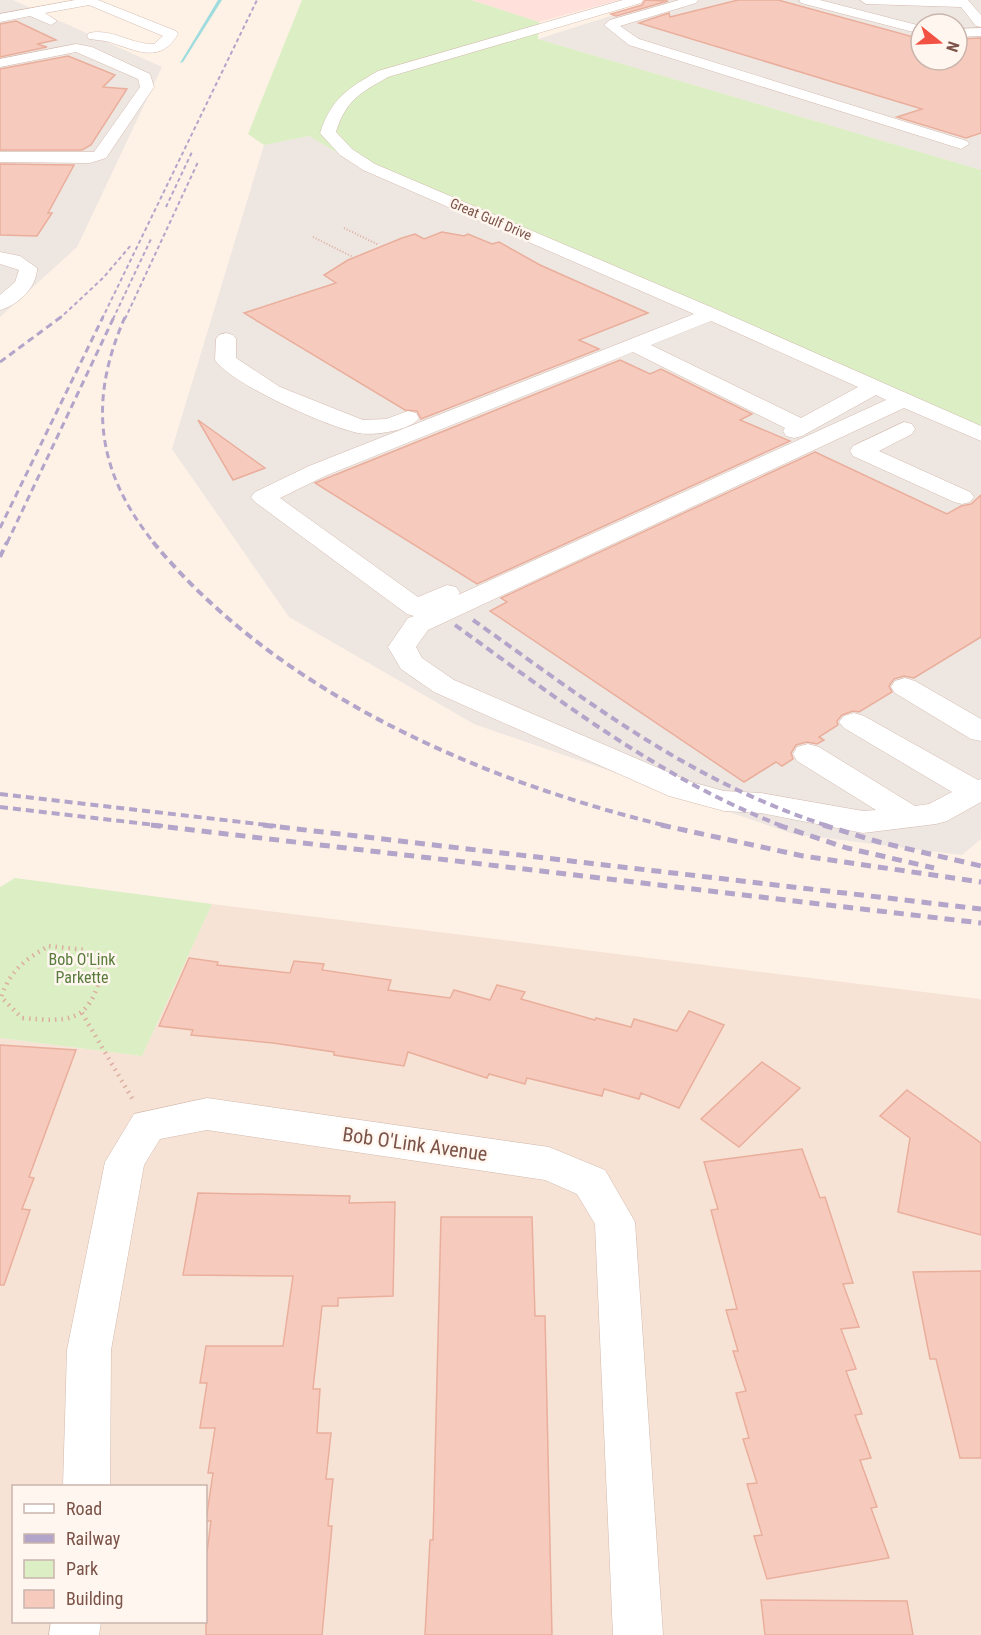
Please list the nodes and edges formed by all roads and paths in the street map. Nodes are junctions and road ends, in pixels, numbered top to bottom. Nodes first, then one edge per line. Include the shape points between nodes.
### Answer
1 (637, 0) edge
2 (692, 0) edge
3 (805, 0) edge
4 (884, 1) edge
5 (865, 6) edge
6 (32, 12) junction
7 (916, 12) edge
8 (925, 12) edge
9 (580, 16) junction
10 (0, 18) edge
11 (611, 25) junction
12 (909, 25) edge
13 (64, 27) dead end
14 (0, 55) edge
15 (0, 63) edge
16 (961, 144) dead end
17 (0, 158) edge
18 (344, 228) dead end
19 (313, 237) dead end
20 (379, 246) dead end
21 (353, 256) dead end
22 (0, 258) edge
23 (0, 304) edge
24 (703, 310) junction
25 (226, 339) dead end
26 (634, 345) junction
27 (875, 387) junction
28 (904, 400) junction
29 (872, 414) junction
30 (801, 427) junction
31 (981, 435) edge
32 (962, 497) dead end
33 (905, 687) dead end
34 (854, 722) dead end
35 (981, 732) edge
36 (808, 754) dead end
37 (978, 791) edge
38 (910, 818) junction
39 (82, 1013) junction
40 (148, 1125) junction
41 (86, 1485) edge
42 (638, 1635) edge

1 - 9 street, Great Gulf Drive
2 - 11 street
3 - 5 street via 833,7
4 - 5 street
4 - 8 street
5 - 7 street
5 - 12 street
6 - 10 street
6 - 13 street
6 - 14 street via 90,1 171,34 163,46 141,49 107,35 83,36
9 - 11 street
9 - 24 street, Great Gulf Drive via 383,74 351,92 335,110 328,133 346,152 369,167
11 - 16 street via 634,42
15 - 17 street via 76,48 145,77 147,87 100,154 90,158
18 - 20 path
19 - 21 path
22 - 23 street via 23,264 28,275 19,290
24 - 25 street via 374,428 340,420 272,392 225,360
24 - 26 street
24 - 27 street, Great Gulf Drive
26 - 30 street
26 - 30 street via 317,471 263,497 416,608
27 - 28 street, Great Gulf Drive
27 - 30 street
28 - 29 street
28 - 31 street, Great Gulf Drive
29 - 32 street via 904,429 861,451
29 - 38 street via 418,624 402,647 411,663 444,686 680,789 724,801 761,802 863,822
33 - 35 street
34 - 37 street
36 - 38 street
37 - 38 street via 936,814
39 - 39 path via 96,996 102,971 85,951 49,946 23,959 7,977 1,998 22,1018 57,1021
39 - 40 path
40 - 41 street via 125,1162 89,1350
40 - 42 street, Bob O'Link Avenue via 207,1114 549,1164 591,1182 615,1222

